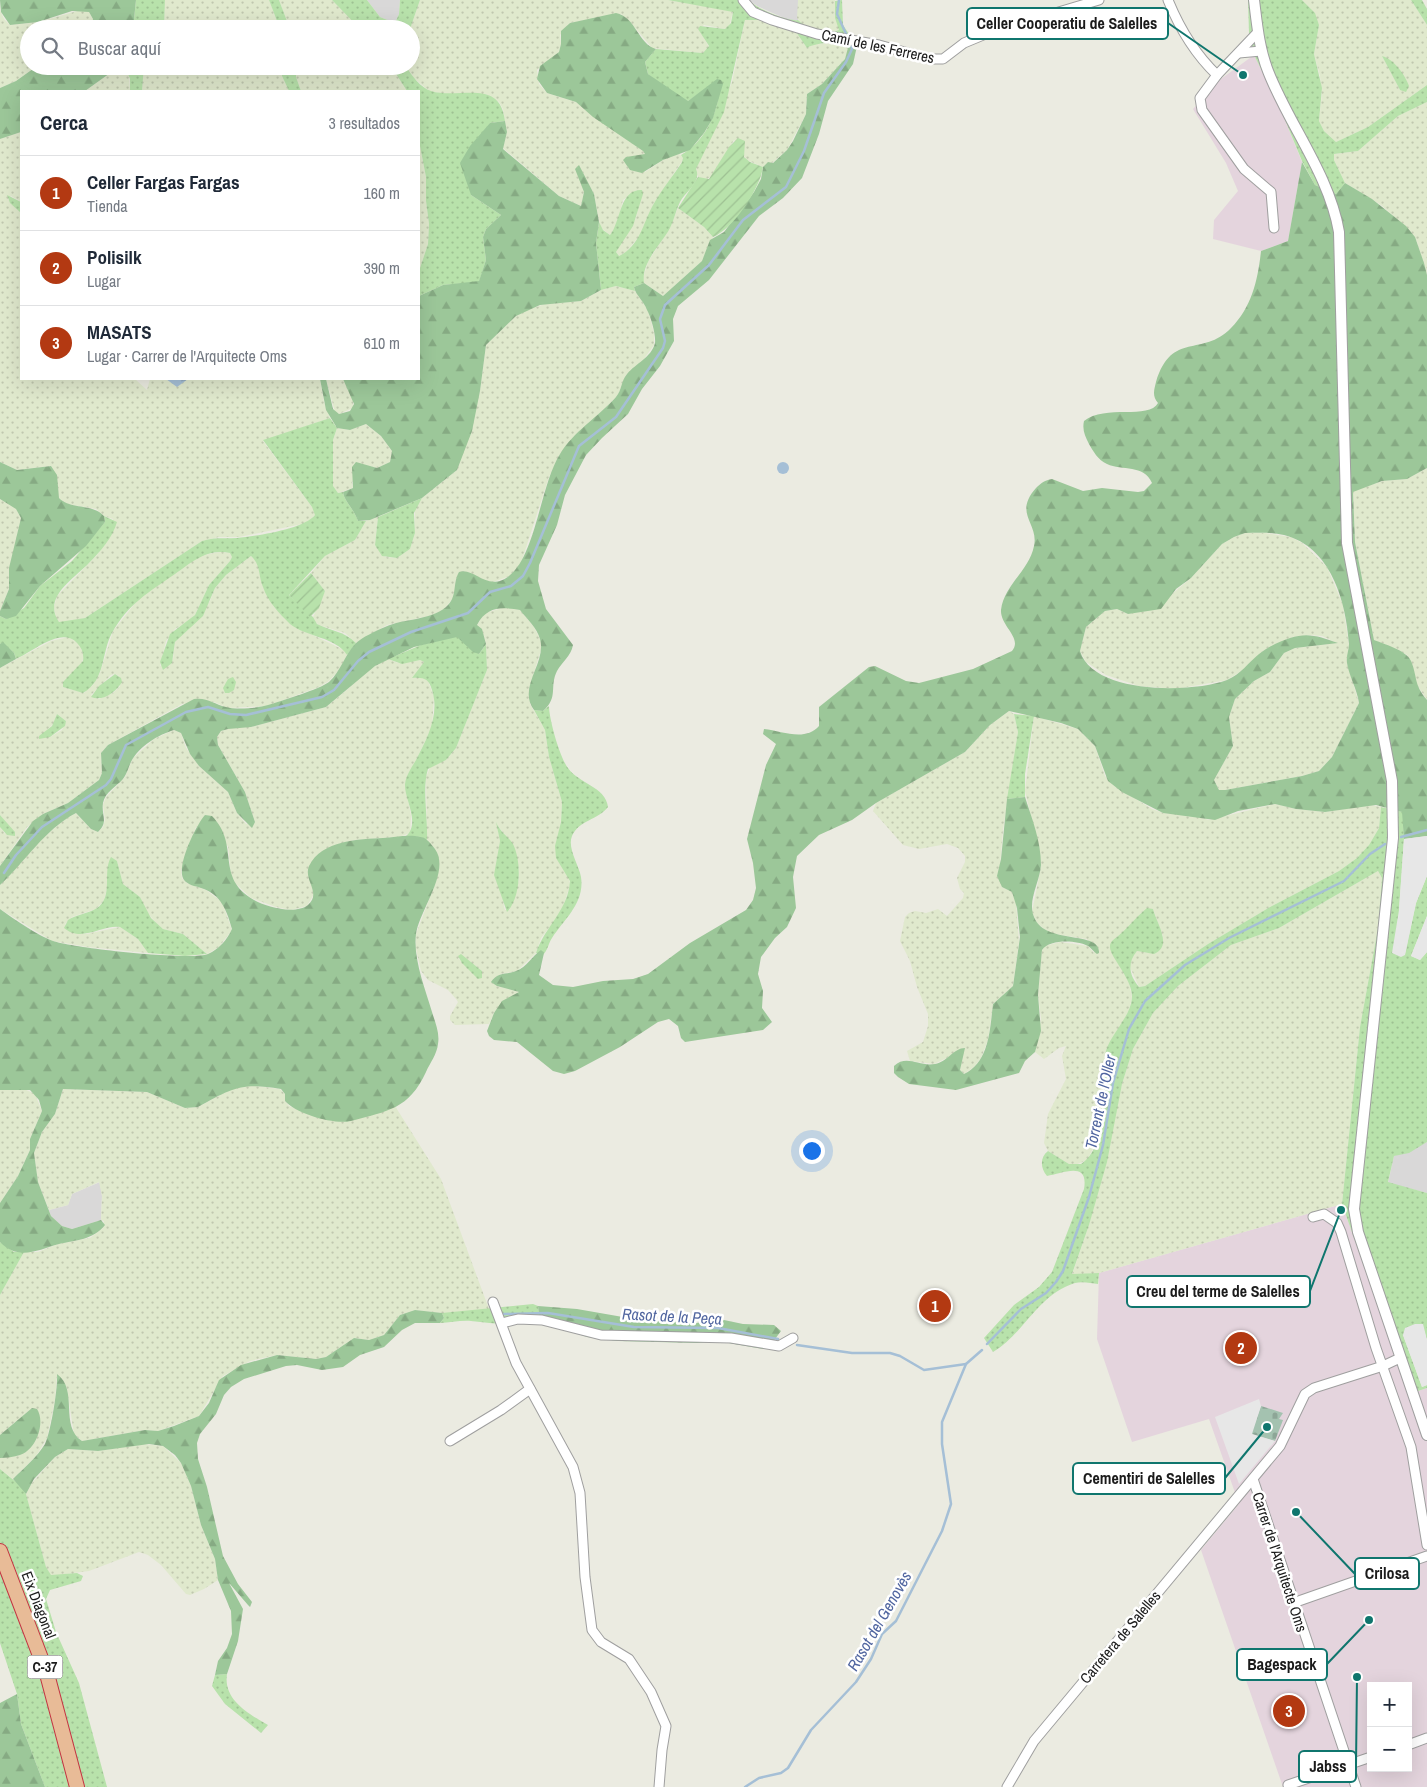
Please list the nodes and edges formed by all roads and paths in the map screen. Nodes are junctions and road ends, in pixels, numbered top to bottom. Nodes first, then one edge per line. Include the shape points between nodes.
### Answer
1 (743, 0) edge
2 (1099, 0) edge
3 (1168, 0) edge
4 (1254, 0) edge
5 (1257, 33) junction
6 (1262, 51) junction
7 (1238, 53) junction
8 (1217, 75) junction
9 (1274, 228) dead end
10 (1313, 1217) dead end
11 (492, 1302) dead end
12 (502, 1323) junction
13 (793, 1338) dead end
14 (1365, 1344) dead end
15 (1376, 1348) junction
16 (1400, 1358) junction
17 (1383, 1366) junction
18 (530, 1389) junction
19 (1427, 1435) edge
20 (450, 1441) dead end
21 (1253, 1479) junction
22 (1427, 1545) edge
23 (0, 1551) edge
24 (1427, 1556) edge
25 (1294, 1603) junction
26 (1427, 1738) edge
27 (1412, 1744) edge
28 (1367, 1758) edge
29 (1349, 1765) junction
30 (1288, 1785) dead end
31 (77, 1787) edge
32 (659, 1787) edge
33 (1007, 1787) edge
34 (1356, 1787) edge

1 - 2 street, Camí de les Ferreres via 753,12 817,34 939,59 988,33
3 - 8 street via 1200,57
4 - 5 street
5 - 6 street
5 - 7 street
6 - 7 street
6 - 16 street via 1269,74 1326,191 1339,232 1346,536 1393,788 1394,813 1394,838 1354,1209 1358,1232
7 - 8 street
8 - 9 street via 1200,98 1202,110 1244,169 1271,192
10 - 15 street via 1324,1214 1337,1224
11 - 12 street
12 - 13 street via 518,1319 542,1320 601,1335 731,1338 779,1346
12 - 18 street
14 - 15 street
15 - 17 street
16 - 17 street, Carretera de Salelles
16 - 19 street
17 - 21 street, Carretera de Salelles via 1304,1394 1280,1446
17 - 22 street via 1411,1447
18 - 20 street
18 - 32 street via 573,1467 580,1493 592,1630 601,1642 629,1659 666,1726
21 - 25 street, Carrer de l'Arquitecte Oms
21 - 33 street, Carretera de Salelles via 1034,1741
23 - 31 highway, Eix Diagonal / C-37 via 48,1674
24 - 25 street
25 - 29 street, Carrer de l'Arquitecte Oms
26 - 27 street
28 - 29 street
29 - 30 street
29 - 34 street, Carrer de l'Arquitecte Oms

